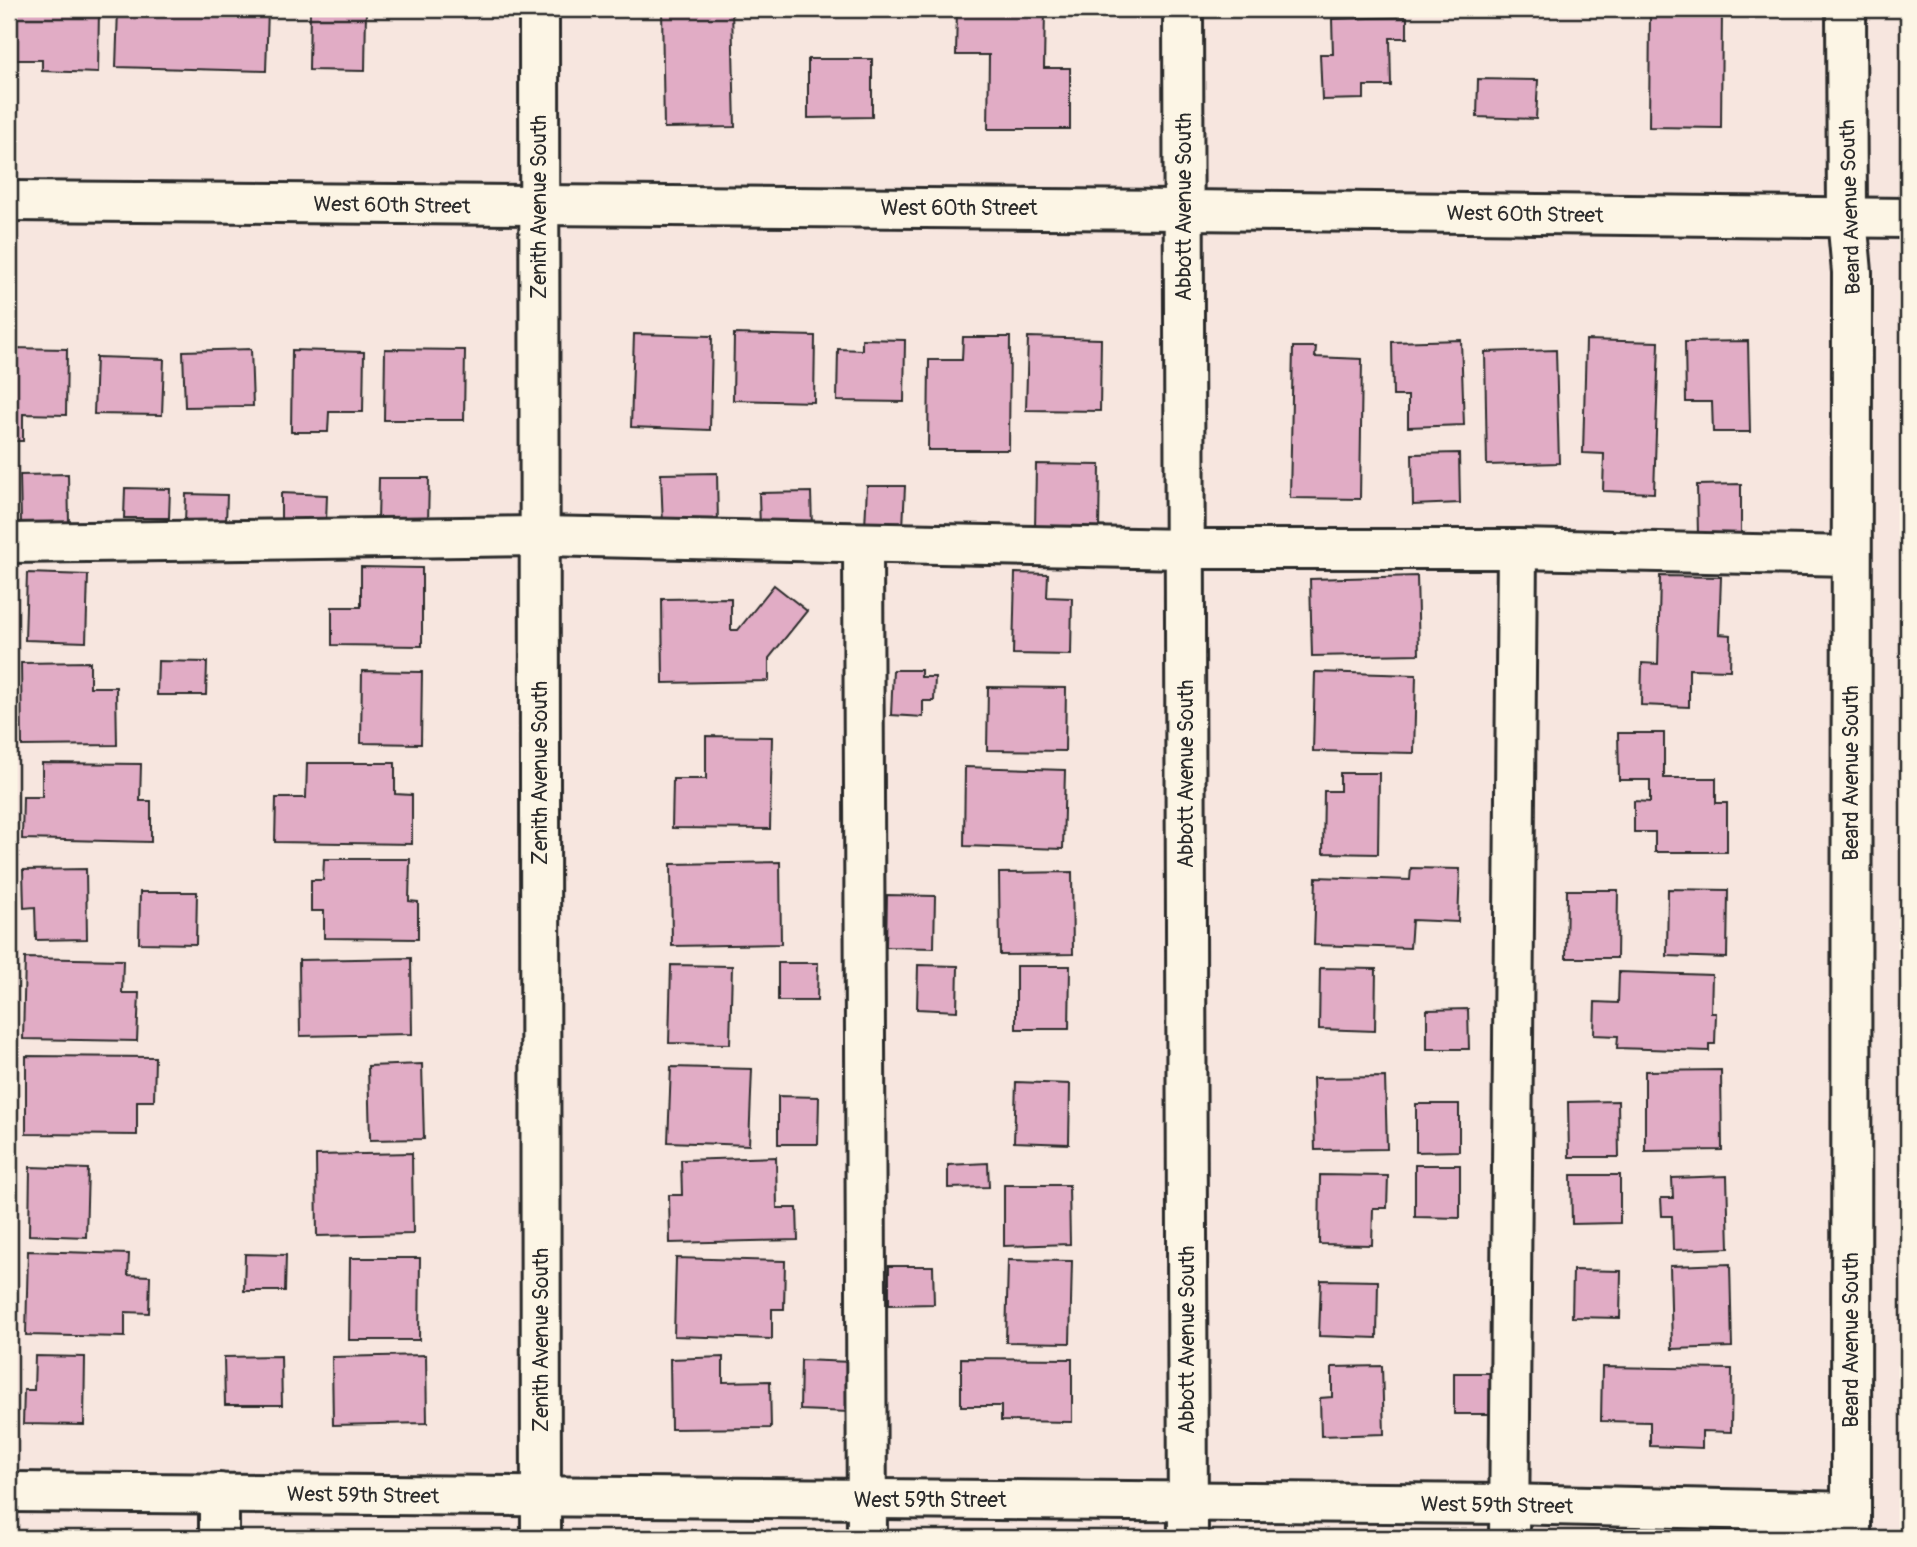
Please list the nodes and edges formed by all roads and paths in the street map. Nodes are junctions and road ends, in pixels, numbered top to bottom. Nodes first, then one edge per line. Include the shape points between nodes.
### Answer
1 (539, 9) edge
2 (1183, 9) edge
3 (1846, 9) edge
4 (9, 201) edge
5 (539, 206) junction
6 (1184, 210) junction
7 (1847, 218) junction
8 (1908, 218) edge
9 (540, 536) junction
10 (9, 543) edge
11 (863, 543) junction
12 (1185, 549) junction
13 (1517, 549) junction
14 (1852, 556) junction
15 (9, 1492) edge
16 (219, 1493) junction
17 (541, 1496) junction
18 (867, 1499) junction
19 (1188, 1520) edge
20 (1509, 1521) edge
21 (1851, 1525) edge
22 (219, 1538) edge
23 (541, 1538) edge
24 (867, 1538) edge

1 - 5 street, Zenith Avenue South
2 - 6 street, Abbott Avenue South
3 - 7 street, Beard Avenue South
4 - 5 street, West 60th Street
5 - 6 street, West 60th Street
5 - 9 street, Zenith Avenue South
6 - 7 street, West 60th Street
6 - 12 street, Abbott Avenue South
7 - 8 street, West 60th Street
7 - 14 street, Beard Avenue South via 1853,272
9 - 10 street
9 - 11 street
9 - 17 street, Zenith Avenue South
11 - 12 street
11 - 18 street
12 - 13 street
12 - 19 street, Abbott Avenue South
13 - 14 street
13 - 20 street
14 - 21 street, Beard Avenue South
15 - 16 street, West 59th Street
16 - 17 street, West 59th Street
16 - 22 street
17 - 18 street, West 59th Street
17 - 23 street, Zenith Avenue South
18 - 19 street, West 59th Street
18 - 24 street
19 - 20 street, West 59th Street
20 - 21 street, West 59th Street

